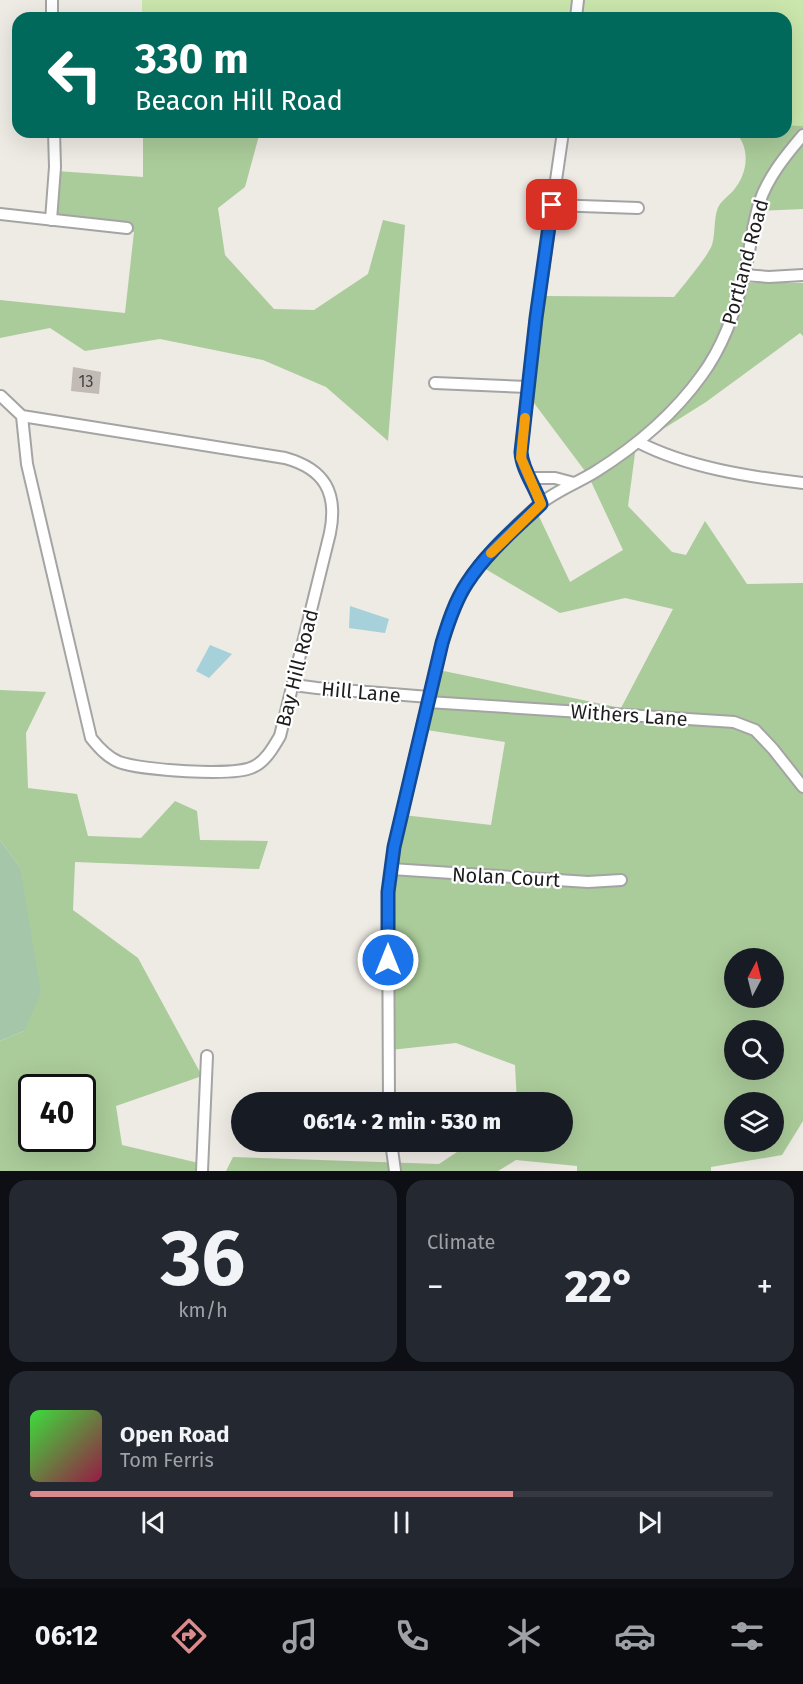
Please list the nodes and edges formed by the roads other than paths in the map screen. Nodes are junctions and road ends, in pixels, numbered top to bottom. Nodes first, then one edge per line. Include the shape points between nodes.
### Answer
1 (803, 135) edge
2 (54, 138) edge
3 (562, 138) edge
4 (552, 205) junction
5 (638, 208) dead end
6 (0, 214) edge
7 (51, 220) junction
8 (127, 228) dead end
9 (744, 275) junction
10 (803, 275) edge
11 (435, 383) dead end
12 (528, 387) junction
13 (1, 396) edge
14 (22, 416) junction
15 (638, 442) junction
16 (531, 478) junction
17 (574, 483) junction
18 (803, 483) edge
19 (541, 504) junction
20 (294, 685) junction
21 (428, 700) junction
22 (803, 787) edge
23 (391, 869) junction
24 (621, 880) dead end
25 (207, 1056) dead end
26 (389, 1092) edge
27 (392, 1152) edge
28 (202, 1171) edge
29 (395, 1171) edge

1 - 9 street, Portland Road via 762,196
2 - 7 street
3 - 4 street
4 - 5 street
4 - 12 street
6 - 7 street
7 - 8 street
9 - 10 street
9 - 15 street, Portland Road via 726,335 712,361 688,393
11 - 12 street
12 - 16 street via 521,452 523,466
13 - 14 street
14 - 20 street, Bay Hill Road via 285,458 310,467 330,493 333,519
14 - 20 street, Bay Hill Road via 27,464 87,723 101,750 117,761 148,767 218,772 252,768 265,758 280,736
15 - 17 street, Portland Road
15 - 18 street via 691,462
16 - 17 street
16 - 19 street
17 - 19 street, Portland Road
19 - 21 street, Portland Road via 488,555 466,584 450,617
20 - 21 street, Hill Lane
21 - 22 street, Withers Lane via 734,722 755,730
21 - 23 street, Portland Road
23 - 24 street, Nolan Court via 588,882
23 - 26 street, Portland Road via 387,906
25 - 28 street
27 - 29 street

